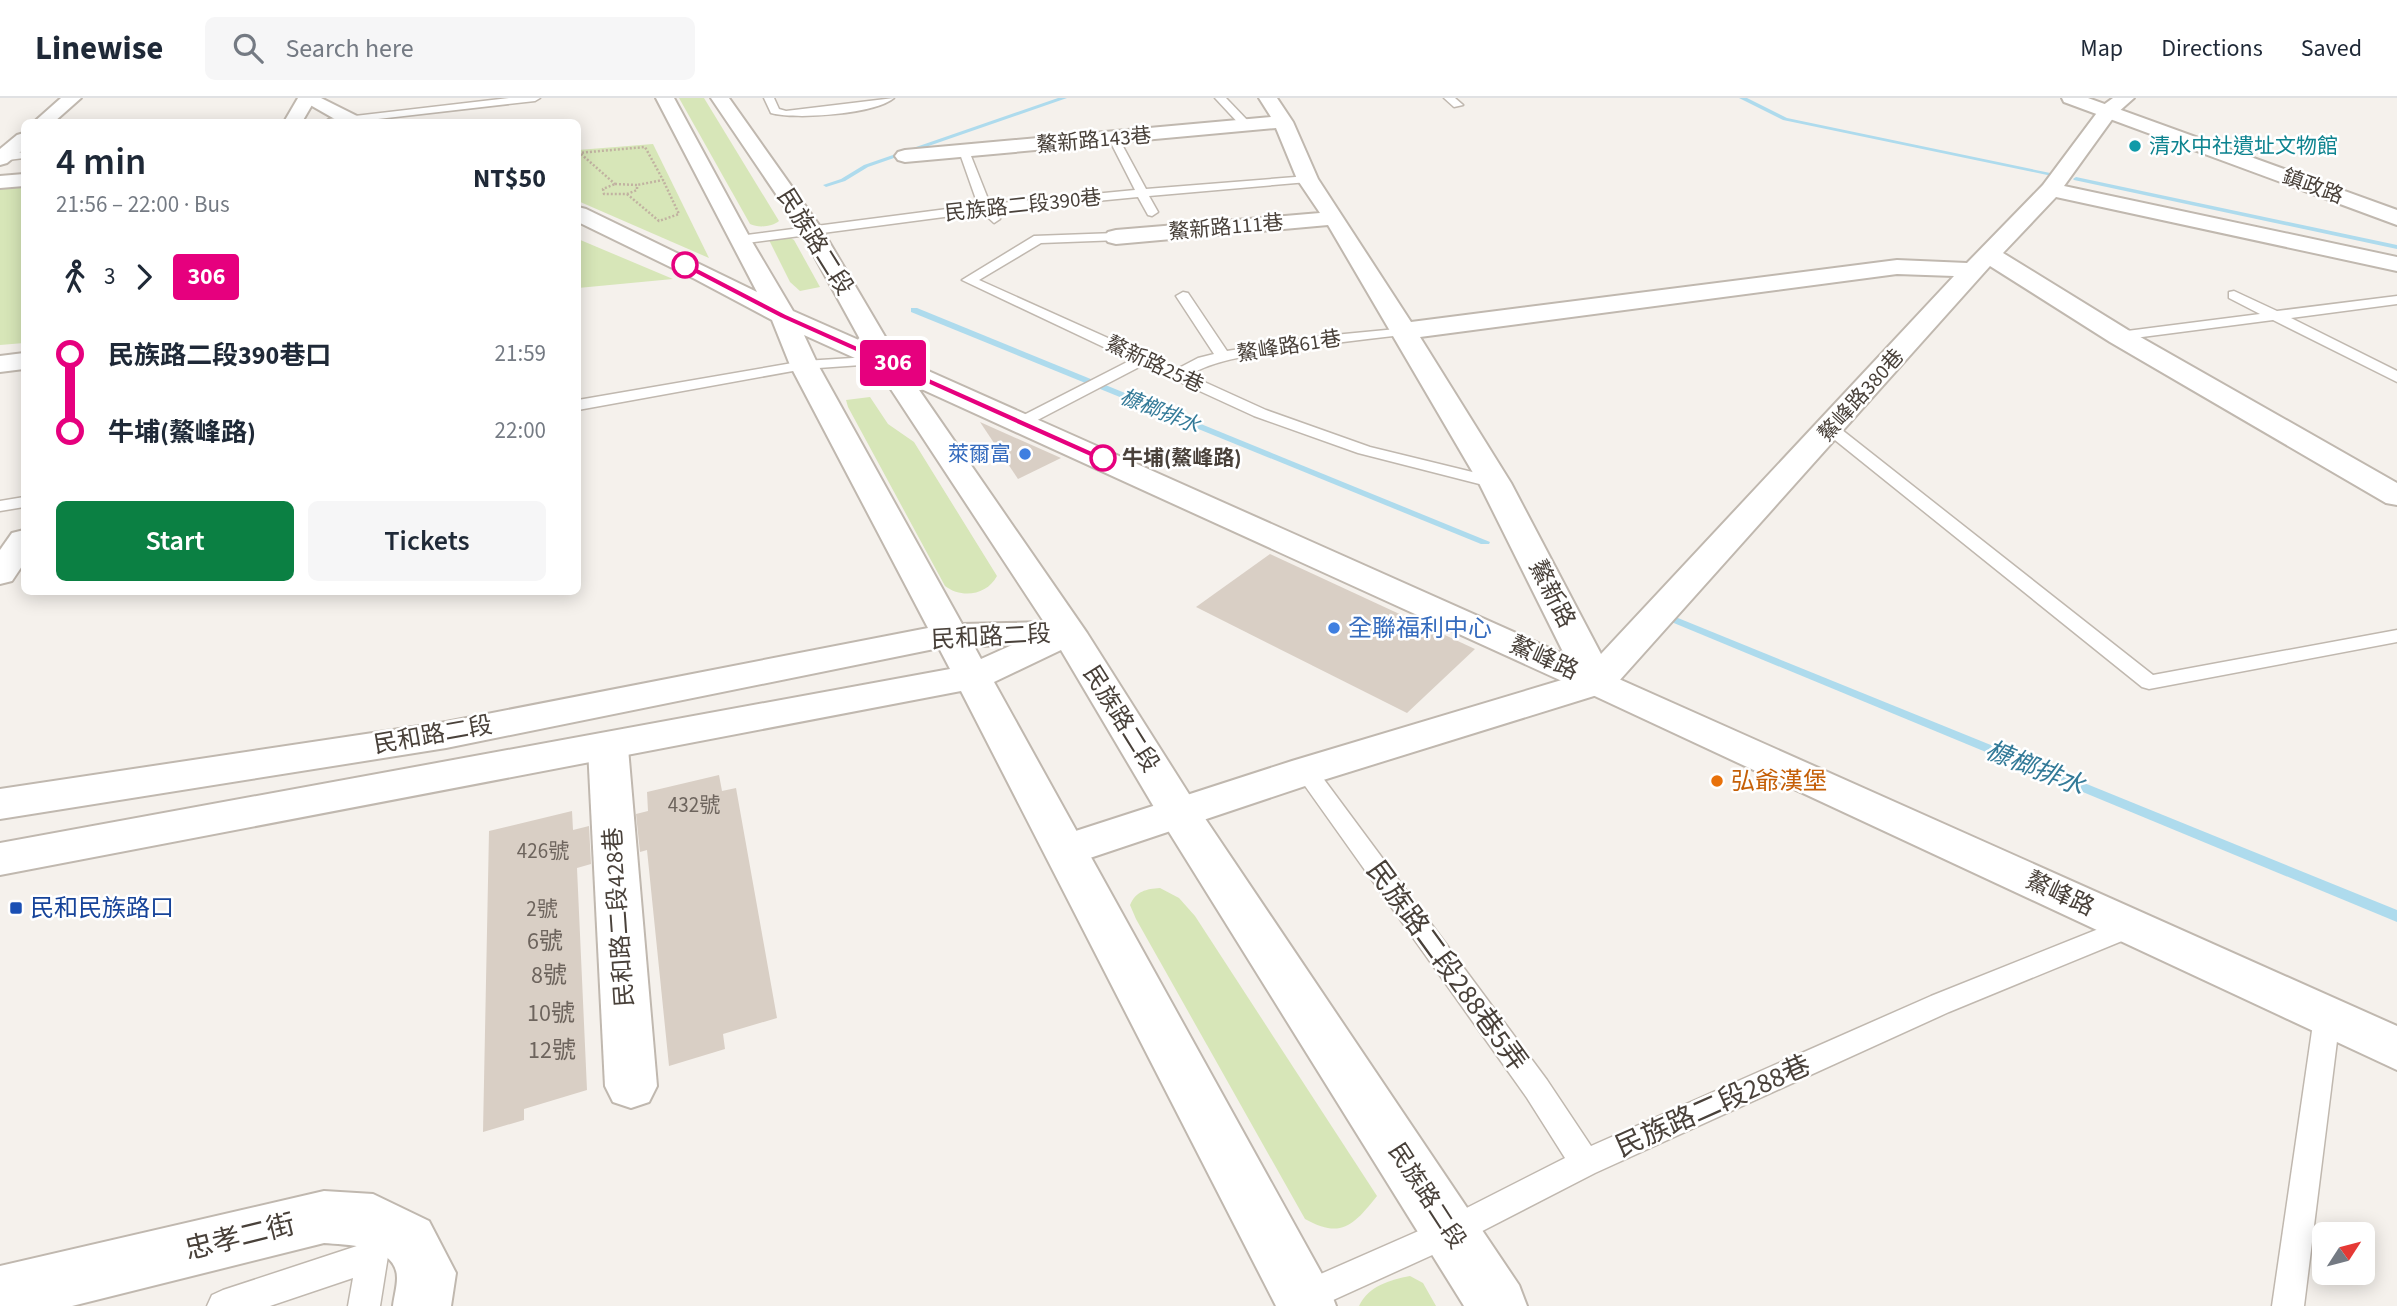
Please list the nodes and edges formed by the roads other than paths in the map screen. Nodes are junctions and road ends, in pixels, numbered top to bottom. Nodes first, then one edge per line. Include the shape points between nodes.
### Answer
1 (72, 98) edge
2 (307, 98) edge
3 (535, 98) edge
4 (665, 98) edge
5 (720, 98) edge
6 (769, 98) edge
7 (889, 98) edge
8 (1220, 98) edge
9 (2071, 98) edge
10 (2113, 103) edge
11 (1275, 110) edge
12 (47, 119) edge
13 (295, 119) edge
14 (348, 119) edge
15 (368, 119) edge
16 (1246, 125) junction
17 (1114, 139) junction
18 (21, 141) edge
19 (964, 151) junction
20 (21, 155) edge
21 (905, 156) dead end
22 (1, 158) edge
23 (1308, 179) junction
24 (21, 180) edge
25 (0, 182) edge
26 (2051, 190) junction
27 (1141, 193) junction
28 (2397, 205) edge
29 (986, 209) junction
30 (1152, 212) dead end
31 (581, 215) edge
32 (1335, 218) junction
33 (2397, 218) edge
34 (995, 221) dead end
35 (810, 228) junction
36 (1116, 237) joint
37 (739, 240) junction
38 (1981, 263) junction
39 (2397, 264) edge
40 (2234, 295) dead end
41 (1183, 296) dead end
42 (2397, 300) edge
43 (783, 316) junction
44 (2278, 317) junction
45 (1402, 331) junction
46 (2119, 336) junction
47 (1223, 356) junction
48 (1144, 359) junction
49 (885, 360) junction
50 (21, 361) edge
51 (0, 364) edge
52 (804, 365) junction
53 (1179, 374) junction
54 (2397, 377) edge
55 (581, 404) edge
56 (1022, 422) junction
57 (1831, 429) junction
58 (1496, 483) junction
59 (2397, 496) edge
60 (21, 502) edge
61 (0, 506) edge
62 (21, 544) edge
63 (0, 574) edge
64 (1069, 633) junction
65 (950, 635) junction
66 (2397, 636) edge
67 (973, 677) junction
68 (1597, 682) junction
69 (608, 748) junction
70 (1306, 771) junction
71 (0, 804) edge
72 (1179, 813) junction
73 (1066, 850) junction
74 (0, 859) edge
75 (2130, 927) junction
76 (2327, 1017) junction
77 (2397, 1049) edge
78 (631, 1086) dead end
79 (1585, 1163) junction
80 (1450, 1232) junction
81 (0, 1295) edge
82 (1305, 1302) edge
83 (223, 1306) edge
84 (364, 1306) edge
85 (422, 1306) edge
86 (1497, 1306) edge
87 (2288, 1306) edge

1 - 12 street
2 - 13 street
2 - 14 street
3 - 15 lane
4 - 37 street
5 - 35 street, 民族路二段
6 - 7 lane via 775,111 786,114 876,105
8 - 16 lane
9 - 10 street, 鎮政路
10 - 26 street, 鰲峰路380巷
10 - 28 street, 鎮政路
10 - 33 street, 鎮政路
11 - 16 street, 鰲新路143巷
11 - 23 street, 鰲新路
16 - 17 street, 鰲新路143巷
17 - 19 street, 鰲新路143巷
17 - 27 lane
18 - 22 street
19 - 21 street, 鰲新路143巷
19 - 29 lane
20 - 22 lane
23 - 27 lane, 民族路二段390巷
23 - 32 street, 鰲新路
24 - 25 street
26 - 38 street, 鰲峰路380巷
26 - 39 street
27 - 29 lane, 民族路二段390巷
27 - 30 lane
29 - 34 lane
29 - 35 lane, 民族路二段390巷
31 - 43 street, 鰲峰路
32 - 36 street, 鰲新路111巷
32 - 45 street, 鰲新路
35 - 37 lane, 民族路二段390巷
35 - 49 street, 民族路二段
36 - 48 lane, 鰲新路25巷 via 1038,239 969,280
37 - 43 street
38 - 45 street via 1897,267
38 - 46 street
38 - 57 street, 鰲峰路380巷
40 - 44 lane
41 - 47 lane
42 - 44 lane
43 - 49 street, 鰲峰路
43 - 52 street
44 - 46 lane
44 - 54 lane
45 - 47 lane, 鰲峰路61巷
45 - 58 street, 鰲新路
46 - 59 street
47 - 53 lane, 鰲峰路61巷
48 - 53 lane, 鰲新路25巷
48 - 56 lane
49 - 52 lane
49 - 56 street, 鰲峰路
49 - 64 street, 民族路二段
50 - 51 street
52 - 55 lane
52 - 65 street
53 - 58 lane, 鰲新路25巷 via 1260,414 1364,450
56 - 68 street, 鰲峰路
57 - 66 lane via 2149,682
57 - 68 street, 鰲峰路380巷
58 - 68 street, 鰲新路
60 - 61 lane
62 - 63 street
64 - 65 street, 民和路二段
64 - 67 street, 民和路二段
64 - 72 street, 民族路二段
65 - 67 street
65 - 71 street, 民和路二段 via 446,735
67 - 69 street, 民和路二段
67 - 73 street
68 - 70 street
68 - 75 street, 鰲峰路
69 - 74 street, 民和路二段
69 - 78 street, 民和路二段428巷
70 - 72 street
70 - 79 lane, 民族路二段288巷5弄 via 1537,1089
72 - 73 street
72 - 80 street, 民族路二段
73 - 82 street
75 - 76 street, 鰲峰路
75 - 79 lane, 民族路二段288巷 via 1940,1004
76 - 77 street, 鰲峰路
76 - 87 lane
79 - 80 lane, 民族路二段288巷
80 - 82 lane, 民族路二段288巷
80 - 86 street, 民族路二段
81 - 85 street, 忠孝二街 via 324,1217 373,1221 409,1240 426,1273
83 - 84 lane via 372,1256

